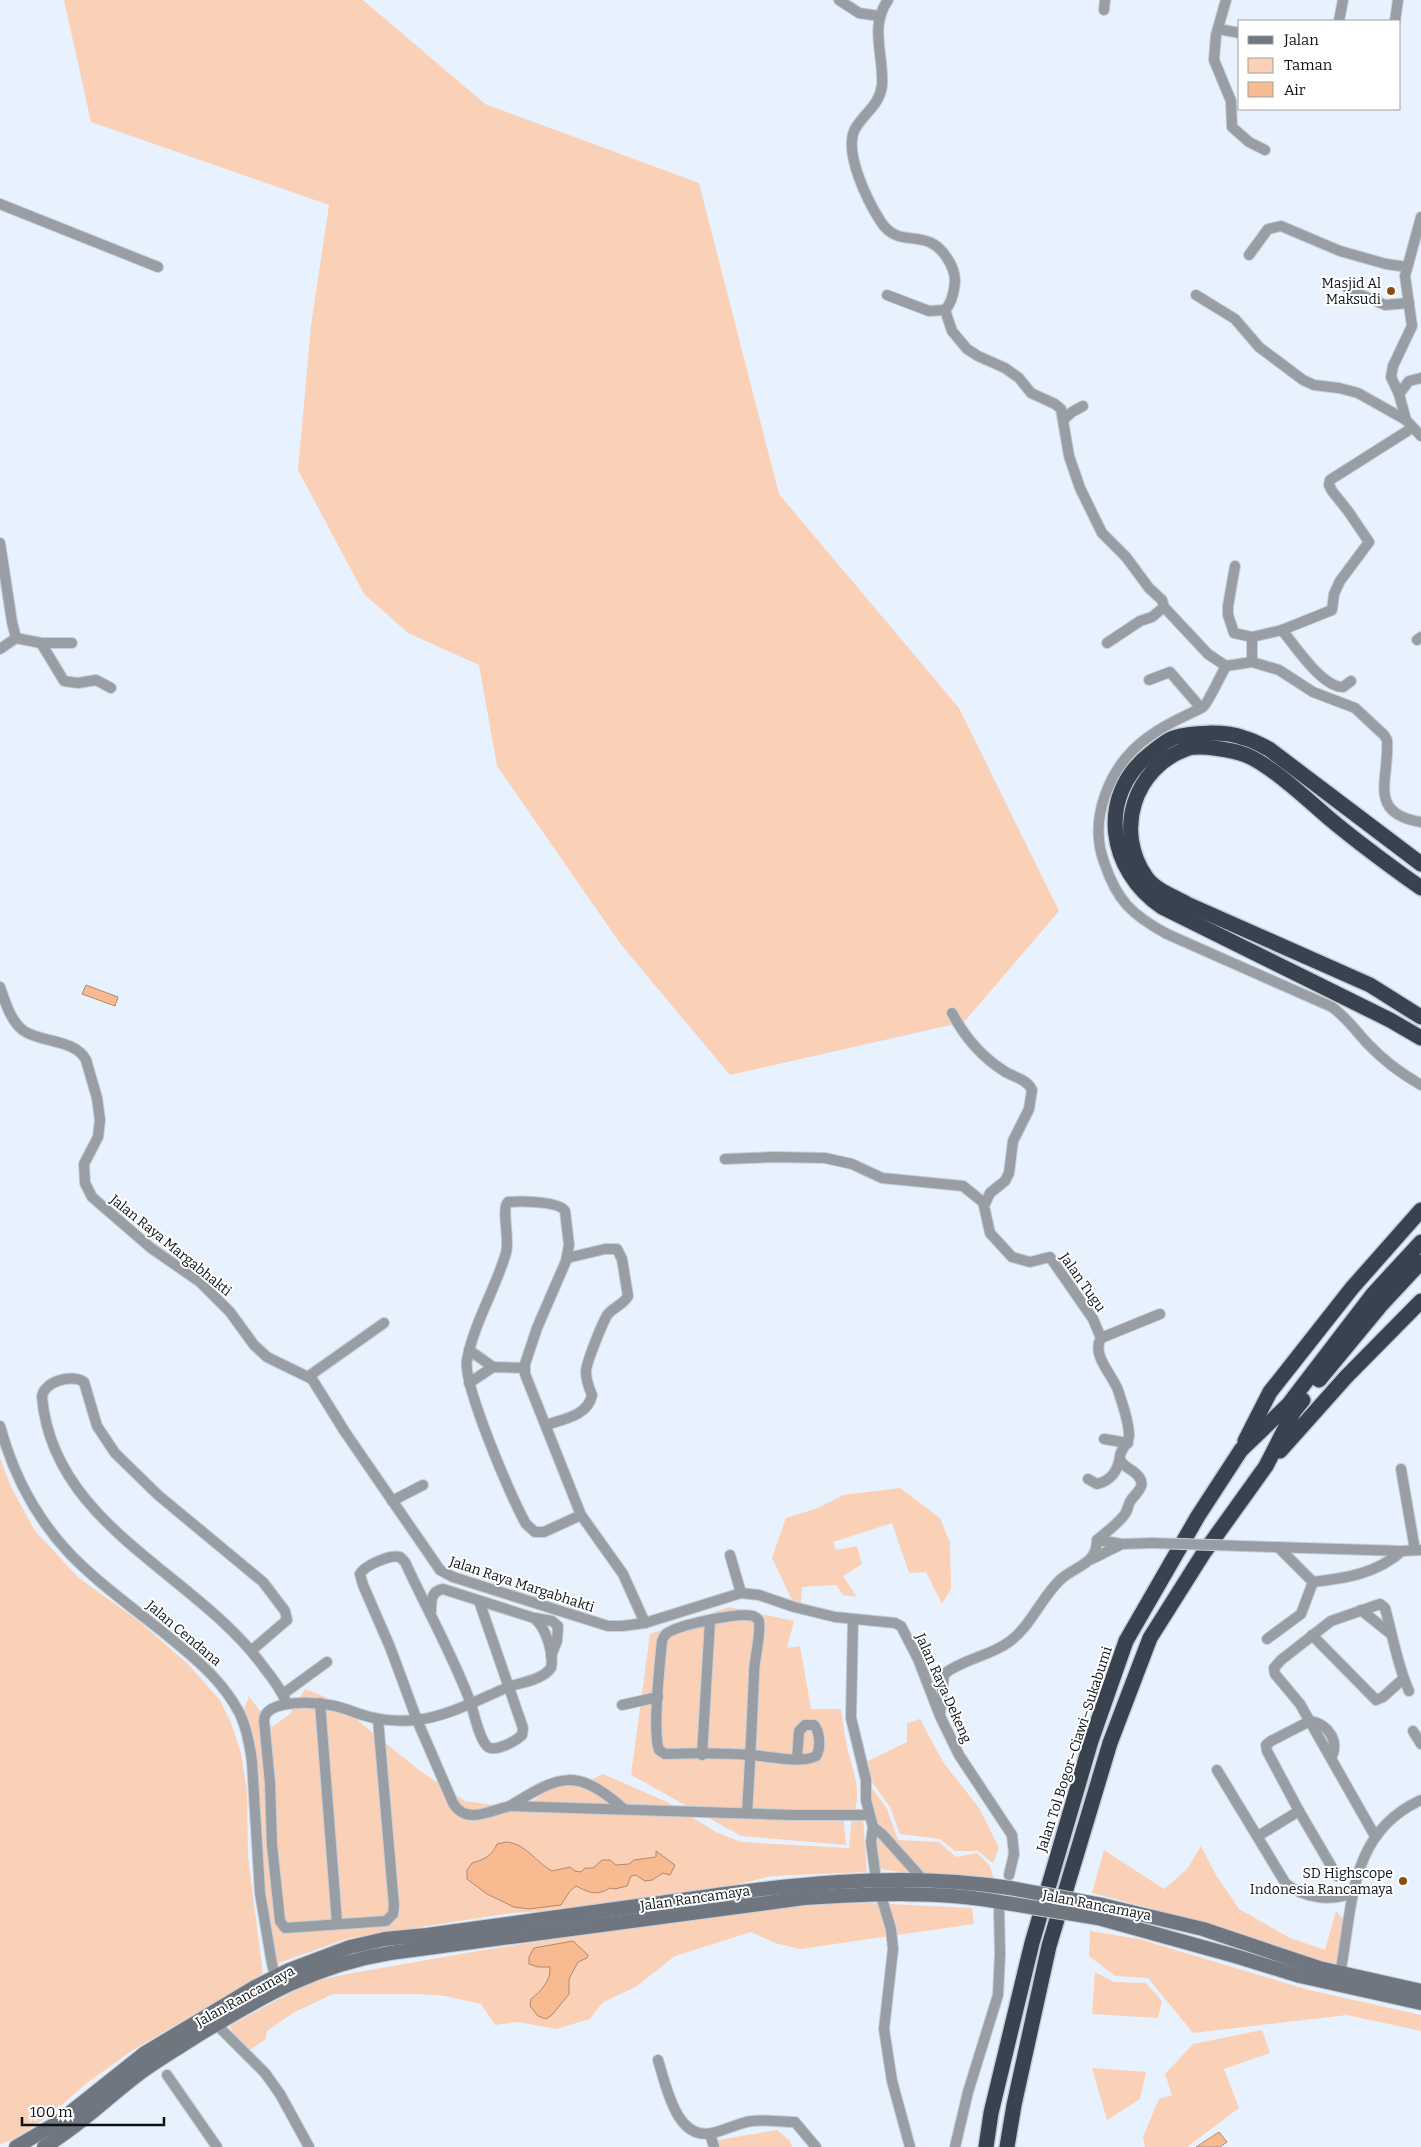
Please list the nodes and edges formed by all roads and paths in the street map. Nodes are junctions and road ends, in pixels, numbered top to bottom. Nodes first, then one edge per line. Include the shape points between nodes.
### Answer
1 (839, 0) edge
2 (888, 0) edge
3 (1226, 0) edge
4 (1343, 0) edge
5 (1398, 0) edge
6 (879, 16) junction
7 (1339, 20) edge
8 (1395, 20) edge
9 (1218, 29) junction
10 (1238, 32) edge
11 (1265, 150) dead end
12 (0, 204) edge
13 (1421, 217) edge
14 (1249, 255) dead end
15 (158, 267) dead end
16 (1407, 267) junction
17 (1348, 289) dead end
18 (1196, 295) dead end
19 (888, 296) dead end
20 (1409, 303) junction
21 (945, 310) junction
22 (1417, 328) edge
23 (1421, 378) edge
24 (1399, 394) junction
25 (1082, 406) dead end
26 (1063, 420) junction
27 (1410, 424) junction
28 (1421, 436) edge
29 (0, 543) edge
30 (1235, 566) dead end
31 (1164, 607) junction
32 (1282, 630) junction
33 (1252, 637) junction
34 (16, 638) junction
35 (40, 643) junction
36 (72, 643) dead end
37 (1107, 643) dead end
38 (0, 649) edge
39 (1252, 662) junction
40 (1226, 666) junction
41 (1149, 680) dead end
42 (1351, 681) dead end
43 (111, 688) dead end
44 (1201, 708) junction
45 (1421, 822) edge
46 (1421, 864) edge
47 (1421, 888) edge
48 (0, 988) edge
49 (952, 1013) dead end
50 (1421, 1017) edge
51 (1421, 1038) edge
52 (1421, 1085) edge
53 (726, 1159) dead end
54 (984, 1203) junction
55 (1421, 1210) edge
56 (1421, 1242) edge
57 (567, 1258) junction
58 (1421, 1262) edge
59 (1377, 1300) junction
60 (1421, 1301) edge
61 (1160, 1314) dead end
62 (384, 1324) dead end
63 (1101, 1338) junction
64 (469, 1350) junction
65 (493, 1367) junction
66 (525, 1368) junction
67 (309, 1376) junction
68 (469, 1383) junction
69 (546, 1425) junction
70 (0, 1426) edge
71 (1104, 1439) dead end
72 (1128, 1443) junction
73 (1241, 1450) junction
74 (1120, 1457) junction
75 (1266, 1466) junction
76 (1402, 1468) dead end
77 (1088, 1479) dead end
78 (424, 1485) dead end
79 (392, 1501) junction
80 (581, 1515) junction
81 (1097, 1540) junction
82 (1122, 1544) junction
83 (1275, 1547) junction
84 (1418, 1550) edge
85 (1402, 1551) junction
86 (730, 1555) dead end
87 (1092, 1560) junction
88 (1314, 1582) junction
89 (742, 1593) junction
90 (479, 1601) junction
91 (1361, 1610) junction
92 (431, 1612) junction
93 (534, 1618) junction
94 (853, 1619) junction
95 (710, 1621) junction
96 (645, 1623) junction
97 (601, 1624) joint
98 (1391, 1634) junction
99 (1312, 1635) junction
100 (1267, 1639) dead end
101 (252, 1650) junction
102 (551, 1656) junction
103 (326, 1662) dead end
104 (1403, 1678) junction
105 (508, 1687) junction
106 (1409, 1691) dead end
107 (283, 1694) junction
108 (658, 1697) junction
109 (287, 1704) junction
110 (320, 1704) junction
111 (471, 1704) junction
112 (622, 1705) dead end
113 (940, 1716) junction
114 (378, 1719) junction
115 (417, 1720) junction
116 (1310, 1721) junction
117 (1413, 1731) dead end
118 (1421, 1744) edge
119 (702, 1755) junction
120 (750, 1755) junction
121 (798, 1759) dead end
122 (1217, 1770) dead end
123 (1421, 1800) edge
124 (510, 1806) junction
125 (624, 1809) junction
126 (1299, 1811) junction
127 (747, 1813) junction
128 (869, 1815) junction
129 (873, 1827) junction
130 (1258, 1836) junction
131 (1375, 1836) junction
132 (1337, 1876) dead end
133 (876, 1879) junction
134 (924, 1880) junction
135 (844, 1881) junction
136 (1009, 1882) junction
137 (1354, 1891) junction
138 (880, 1894) junction
139 (846, 1895) junction
140 (931, 1895) junction
141 (1003, 1907) junction
142 (1100, 1912) junction
143 (337, 1924) junction
144 (526, 1929) junction
145 (1340, 1974) junction
146 (277, 1982) junction
147 (1421, 1991) edge
148 (1421, 2003) edge
149 (212, 2020) junction
150 (658, 2060) dead end
151 (166, 2075) dead end
152 (710, 2134) junction
153 (16, 2147) edge
154 (44, 2147) edge
155 (217, 2147) edge
156 (310, 2147) edge
157 (714, 2147) edge
158 (816, 2147) edge
159 (910, 2147) edge
160 (954, 2147) edge
161 (986, 2147) edge
162 (1007, 2147) edge

1 - 6 street via 859,13
2 - 6 street
3 - 9 street
4 - 7 street
5 - 8 street
6 - 21 street via 881,91 876,105 855,130 852,153 861,181 885,227 898,236 934,243 950,262 955,282 951,301
9 - 10 street
9 - 11 street via 1215,64 1231,101 1232,127 1249,142
12 - 15 street
13 - 16 street
14 - 16 street via 1268,229 1281,226 1340,251
16 - 20 street via 1405,285
17 - 20 street via 1385,306
18 - 27 street via 1235,319 1259,347 1303,380 1358,393
19 - 21 street via 929,311
20 - 22 street
21 - 26 street via 952,331 967,349 1005,368 1031,393 1055,404 1061,409
22 - 24 street via 1392,371 1391,380
23 - 24 street via 1409,381
24 - 27 street
25 - 26 street
26 - 31 street via 1074,472 1102,533 1126,556 1162,600
27 - 28 street
27 - 32 street via 1330,480 1330,488 1369,542 1340,581 1332,610
29 - 34 street
30 - 33 street via 1228,615 1234,633
31 - 37 street
31 - 40 street via 1208,654
32 - 33 street
32 - 42 street via 1333,686 1343,687
33 - 39 street
34 - 35 street
34 - 38 street
35 - 36 street
35 - 43 street via 64,681 96,680
39 - 40 street
39 - 45 street via 1279,670 1308,689 1355,708 1365,716 1387,740 1384,787 1387,805 1397,815
40 - 44 street
41 - 44 street via 1170,672
44 - 52 street via 1147,738 1126,758 1105,794 1097,829 1099,848 1122,902 1143,921 1167,934 1332,1007 1347,1018 1369,1045
46 - 51 highway via 1268,749 1243,737 1193,733 1171,738 1140,762 1127,779 1115,817 1115,839 1120,858 1129,876 1149,898
47 - 50 highway via 1365,848 1280,777 1246,755 1220,749 1187,748 1150,772 1131,809 1134,854 1146,877 1160,890 1370,986
48 - 67 street, Jalan Raya Margabhakti via 10,1012 24,1030 74,1048 88,1063 98,1098 100,1120 98,1137 84,1164 85,1183 92,1197 151,1248 200,1282 267,1356
49 - 54 street via 968,1039 986,1057 1026,1082 1032,1090 1029,1109 1013,1141 1009,1173
53 - 54 street via 780,1156 833,1159 882,1178 964,1186
54 - 63 street, Jalan Tugu via 990,1234 1000,1247 1022,1262 1050,1257 1093,1319
55 - 73 highway via 1352,1288 1270,1392
56 - 59 highway, Jalan Tol Bogor–Ciawi–Sukabumi
57 - 64 street via 569,1245 563,1207 518,1201 506,1203 506,1252
57 - 66 street via 537,1328
57 - 69 street via 616,1248 622,1258 628,1296 608,1315 594,1349 586,1374 592,1395 587,1407
58 - 59 highway, Jalan Tol Bogor–Ciawi–Sukabumi
59 - 73 highway, Jalan Tol Bogor–Ciawi–Sukabumi via 1288,1405
59 - 75 highway, Jalan Tol Bogor–Ciawi–Sukabumi via 1294,1411
60 - 75 highway via 1346,1377
61 - 63 street
62 - 67 street
63 - 72 street, Jalan Tugu via 1100,1353 1118,1392 1129,1433
64 - 65 street
64 - 68 street via 466,1366
65 - 66 street
65 - 68 street
66 - 69 street via 524,1374
67 - 79 street, Jalan Raya Margabhakti
68 - 80 street via 526,1524 535,1532 544,1532
69 - 80 street
70 - 146 street, Jalan Cendana via 20,1481 64,1547 200,1662 218,1680 239,1713 252,1762 260,1893
71 - 72 street
72 - 74 street
73 - 161 highway, Jalan Tol Bogor–Ciawi–Sukabumi via 1198,1516 1126,1642 1074,1797 1032,1943 991,2113
74 - 77 street via 1118,1467 1109,1480 1097,1484
74 - 81 street via 1123,1464 1139,1476 1141,1490 1124,1516
75 - 162 highway, Jalan Tol Bogor–Ciawi–Sukabumi via 1203,1554 1150,1638 1110,1743 1049,1946
76 - 84 street
78 - 79 street
79 - 97 street, Jalan Raya Margabhakti via 440,1570 452,1577
80 - 96 street via 623,1574
81 - 82 street
81 - 87 street
82 - 83 street, bridge
82 - 87 street
83 - 85 street
83 - 88 street
84 - 85 street
85 - 88 street via 1367,1572
86 - 89 street
87 - 113 street via 1071,1570 1059,1581 1009,1642 944,1674
88 - 100 street via 1301,1614
89 - 94 street, Jalan Raya Dekeng
89 - 96 street, Jalan Raya Dekeng
90 - 92 street via 453,1591 440,1590 433,1595
90 - 93 street
90 - 105 street
91 - 98 street
91 - 98 street via 1376,1604 1383,1605
91 - 99 street via 1330,1621
92 - 111 street
92 - 115 street via 400,1557 392,1556 362,1570 363,1585
93 - 102 street via 541,1624
93 - 102 street via 552,1621 558,1626 557,1642
94 - 113 street, Jalan Raya Dekeng via 882,1620 901,1626
94 - 128 street via 851,1718 865,1771
95 - 108 street via 666,1635 662,1641
95 - 119 street
95 - 120 street via 754,1616 759,1621
96 - 97 street, Jalan Raya Dekeng
98 - 104 street
99 - 104 street via 1376,1700
99 - 116 street via 1274,1668 1275,1674
101 - 101 street via 219,1617 110,1527 85,1500 64,1468 50,1432 42,1397 47,1386 71,1378 84,1382 97,1426 115,1453 158,1495 263,1582 287,1620
101 - 107 street
102 - 105 street via 551,1668 546,1673
103 - 107 street
104 - 106 street
105 - 111 street
105 - 111 street via 523,1728 522,1735 516,1740 493,1748 486,1745
107 - 109 street
108 - 112 street
108 - 119 street via 659,1750 665,1754
109 - 110 street
109 - 143 street via 271,1708 264,1718 280,1921 289,1928
110 - 114 street
110 - 143 street
111 - 115 street
113 - 136 street, Jalan Raya Dekeng via 960,1755 1012,1835 1014,1854
114 - 115 street
114 - 143 street via 393,1914 386,1921
115 - 124 street via 457,1810 473,1816
116 - 126 street via 1271,1741 1266,1748
116 - 131 street
117 - 118 street
119 - 120 street
120 - 121 street
120 - 127 street
122 - 130 street
123 - 131 street via 1400,1811
124 - 125 street
124 - 125 street via 553,1782 571,1779 596,1787
125 - 127 street
126 - 130 street
126 - 132 street
127 - 128 street
128 - 129 street
129 - 133 street via 871,1842
129 - 134 street
130 - 137 street via 1290,1887 1332,1898
131 - 137 street via 1363,1856
133 - 134 street, Jalan Rancamaya
133 - 135 street, Jalan Rancamaya
133 - 138 street
134 - 136 street, Jalan Rancamaya
134 - 140 street
135 - 139 street
135 - 144 street, Jalan Rancamaya via 741,1891 583,1914
136 - 142 street, Jalan Rancamaya, bridge
137 - 145 street
138 - 139 street, Jalan Rancamaya
138 - 140 street, Jalan Rancamaya
138 - 159 street via 891,1929 893,1949 884,2029 892,2081
139 - 144 street, Jalan Rancamaya via 762,1902 587,1928
140 - 141 street, Jalan Rancamaya via 975,1898
141 - 142 street, Jalan Rancamaya, bridge
141 - 160 street via 998,1995
142 - 145 street, Jalan Rancamaya via 1203,1929
142 - 148 street, Jalan Rancamaya via 1300,1976
144 - 146 street, Jalan Rancamaya via 377,1955
145 - 147 street, Jalan Rancamaya
146 - 149 street, Jalan Rancamaya
149 - 153 street, Jalan Rancamaya via 132,2063 57,2123
149 - 154 street, Jalan Rancamaya via 68,2132
149 - 156 street via 265,2073
150 - 152 street via 682,2122 694,2131
151 - 155 street
152 - 157 street
152 - 158 street via 754,2121 795,2122

